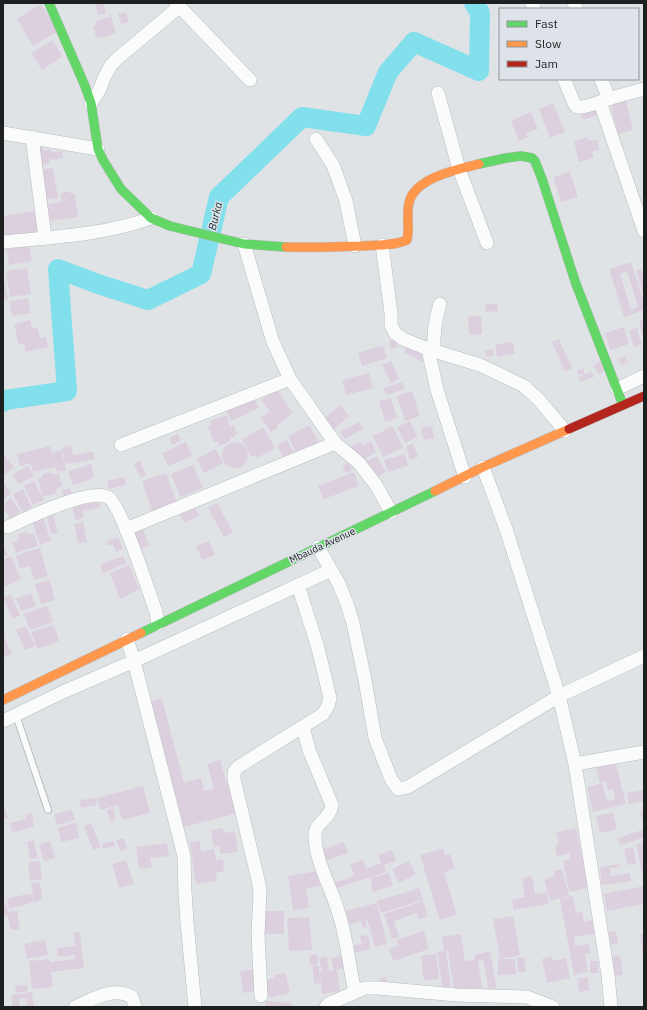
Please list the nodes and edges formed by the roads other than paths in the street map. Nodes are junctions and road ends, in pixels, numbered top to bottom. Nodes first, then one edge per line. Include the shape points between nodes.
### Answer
1 (49, 3) edge
2 (178, 5) edge
3 (250, 80) dead end
4 (564, 80) edge
5 (601, 80) edge
6 (644, 89) edge
7 (438, 93) dead end
8 (604, 100) junction
9 (91, 104) junction
10 (3, 132) edge
11 (32, 138) junction
12 (316, 139) dead end
13 (98, 149) junction
14 (459, 169) junction
15 (151, 218) junction
16 (644, 231) edge
17 (45, 238) junction
18 (3, 242) edge
19 (487, 243) dead end
20 (244, 244) junction
21 (382, 245) junction
22 (355, 246) junction
23 (440, 304) dead end
24 (431, 350) junction
25 (644, 376) edge
26 (290, 379) junction
27 (617, 389) junction
28 (644, 396) edge
29 (623, 405) junction
30 (565, 431) junction
31 (335, 443) junction
32 (121, 445) dead end
33 (483, 467) junction
34 (464, 477) junction
35 (391, 512) junction
36 (8, 527) dead end
37 (126, 530) junction
38 (318, 548) junction
39 (331, 570) junction
40 (298, 585) junction
41 (158, 624) junction
42 (127, 639) junction
43 (644, 656) edge
44 (134, 661) junction
45 (559, 696) junction
46 (3, 700) edge
47 (16, 715) junction
48 (3, 721) edge
49 (302, 727) junction
50 (644, 752) edge
51 (575, 764) junction
52 (48, 810) dead end
53 (355, 992) junction
54 (261, 996) dead end
55 (526, 1002) edge
56 (75, 1007) edge
57 (136, 1007) edge
58 (195, 1007) edge
59 (326, 1007) edge
60 (553, 1007) edge
61 (611, 1007) edge

1 - 9 street
2 - 3 street
2 - 9 street via 118,58
4 - 8 street via 577,107 582,108
5 - 8 street
6 - 8 street
7 - 14 street
8 - 16 street
9 - 13 street
10 - 11 street
11 - 13 street
11 - 17 street
12 - 22 street via 333,165 346,201
13 - 15 street via 121,189
14 - 19 street
14 - 21 street via 414,191 409,200 407,240
14 - 27 street via 517,156 532,158 545,186 576,284
15 - 17 street via 98,232
15 - 20 street via 170,226
17 - 18 street
20 - 22 street via 310,248
20 - 26 street via 273,342
21 - 22 street
21 - 24 street via 391,325 395,334
23 - 24 street
24 - 30 street via 480,364 524,386
24 - 34 street via 437,390
25 - 27 street
26 - 31 street
26 - 32 street
27 - 29 street
28 - 29 street, Mbauda Avenue
29 - 30 street, Mbauda Avenue
30 - 33 street, Mbauda Avenue
31 - 35 street via 359,463 376,485
31 - 37 street
33 - 34 street, Mbauda Avenue
33 - 45 street via 506,529
34 - 35 street, Mbauda Avenue
35 - 38 street, Mbauda Avenue
36 - 37 street via 50,508 93,495 109,497 114,502
37 - 41 street
38 - 39 street
38 - 41 street, Mbauda Avenue
39 - 40 street
39 - 45 street via 353,623 375,738 391,779 398,789 408,787
40 - 44 street
40 - 49 street via 318,648 330,698 324,714
41 - 42 street, Mbauda Avenue
42 - 44 street
42 - 46 street, Mbauda Avenue
43 - 45 street
44 - 47 street
44 - 58 street via 184,856 185,900
45 - 51 street
47 - 48 street
47 - 52 lane
49 - 53 street via 332,805 331,812 316,828 315,836 318,854 345,933
49 - 54 street via 234,772 260,891 258,935
50 - 51 street
51 - 61 street
53 - 55 street via 365,988 378,988
53 - 59 street
55 - 60 street
56 - 57 street via 106,993 118,992 132,997

